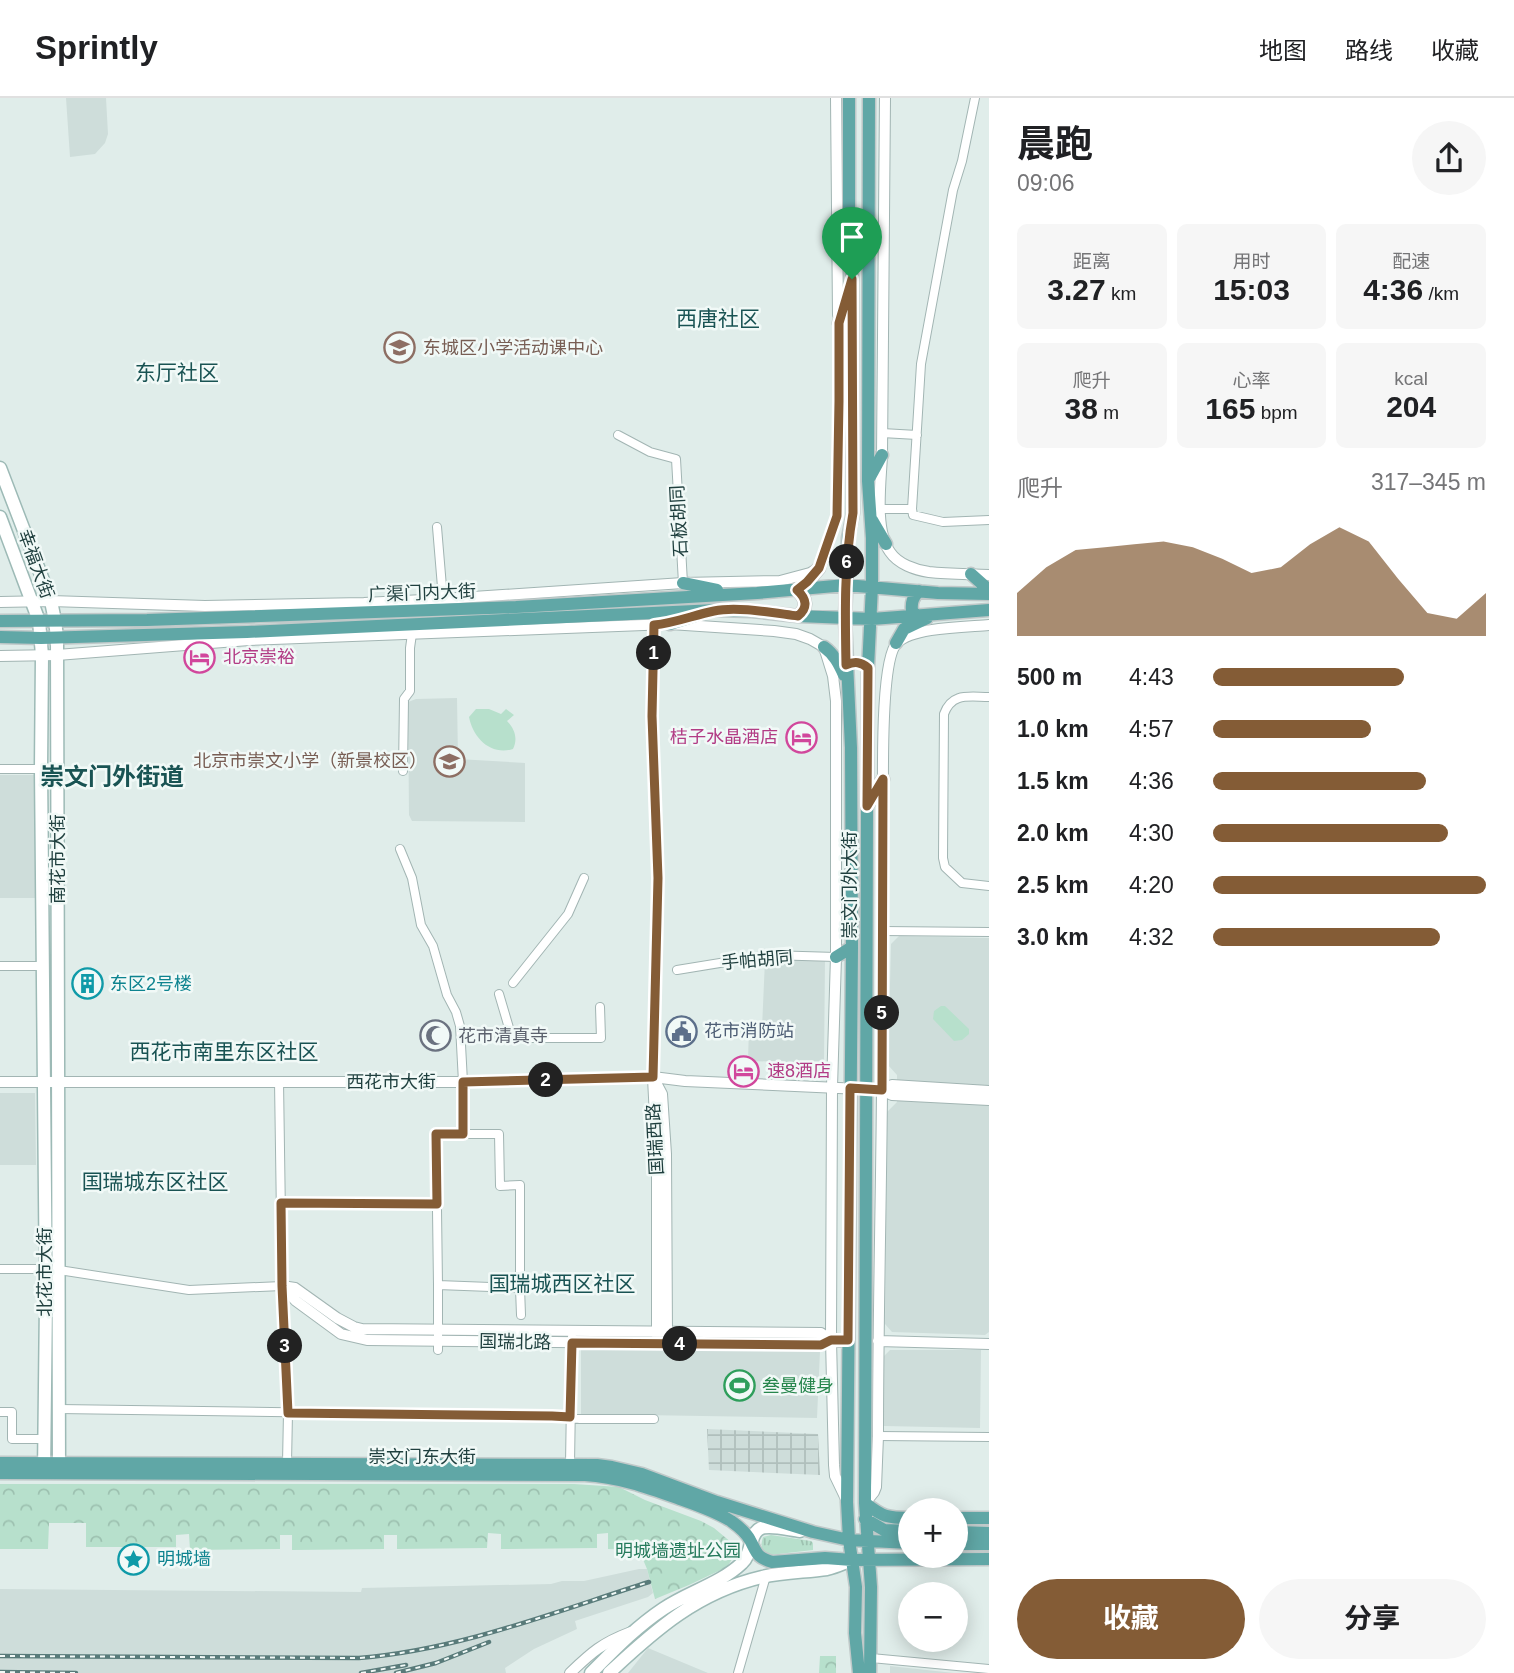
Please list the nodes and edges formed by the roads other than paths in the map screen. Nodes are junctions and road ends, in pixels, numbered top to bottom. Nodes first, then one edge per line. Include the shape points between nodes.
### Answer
1 (836, 98) edge
2 (849, 98) edge
3 (869, 98) edge
4 (885, 98) edge
5 (975, 98) edge
6 (869, 134) junction
7 (884, 136) junction
8 (852, 279) junction
9 (839, 323) junction
10 (852, 353) junction
11 (882, 433) junction
12 (618, 435) dead end
13 (917, 435) junction
14 (882, 455) junction
15 (0, 468) edge
16 (868, 481) junction
17 (912, 509) junction
18 (875, 513) junction
19 (0, 517) edge
20 (989, 520) edge
21 (437, 527) dead end
22 (848, 538) junction
23 (872, 538) junction
24 (886, 544) joint
25 (819, 568) junction
26 (971, 574) junction
27 (989, 575) edge
28 (683, 583) junction
29 (846, 585) junction
30 (872, 586) junction
31 (797, 590) junction
32 (919, 591) junction
33 (989, 592) edge
34 (738, 594) junction
35 (443, 600) junction
36 (51, 601) junction
37 (0, 602) edge
38 (33, 602) junction
39 (716, 610) junction
40 (988, 611) edge
41 (933, 614) junction
42 (798, 616) junction
43 (917, 616) junction
44 (845, 619) junction
45 (872, 619) junction
46 (0, 621) edge
47 (39, 621) junction
48 (55, 621) junction
49 (670, 624) junction
50 (654, 625) junction
51 (989, 625) edge
52 (412, 634) junction
53 (0, 637) edge
54 (57, 637) junction
55 (41, 638) junction
56 (896, 643) junction
57 (824, 647) junction
58 (42, 655) junction
59 (57, 655) junction
60 (0, 656) edge
61 (846, 665) junction
62 (868, 668) junction
63 (849, 692) junction
64 (989, 697) edge
65 (0, 769) edge
66 (41, 769) junction
67 (403, 771) dead end
68 (883, 779) junction
69 (867, 806) junction
70 (400, 849) dead end
71 (584, 878) dead end
72 (989, 886) edge
73 (882, 930) junction
74 (989, 932) edge
75 (852, 947) junction
76 (836, 957) junction
77 (0, 966) edge
78 (42, 966) junction
79 (677, 970) dead end
80 (513, 983) dead end
81 (499, 994) dead end
82 (600, 1007) dead end
83 (653, 1077) junction
84 (279, 1081) junction
85 (0, 1082) edge
86 (44, 1082) junction
87 (58, 1082) junction
88 (463, 1082) junction
89 (832, 1087) junction
90 (850, 1088) junction
91 (866, 1089) junction
92 (882, 1090) junction
93 (989, 1091) edge
94 (989, 1100) edge
95 (463, 1134) junction
96 (281, 1203) junction
97 (437, 1204) junction
98 (0, 1269) edge
99 (45, 1269) junction
100 (59, 1270) junction
101 (282, 1286) junction
102 (438, 1286) junction
103 (520, 1288) junction
104 (521, 1315) dead end
105 (438, 1330) junction
106 (662, 1332) junction
107 (572, 1338) junction
108 (831, 1340) junction
109 (848, 1340) junction
110 (872, 1341) junction
111 (662, 1344) junction
112 (989, 1344) edge
113 (438, 1346) junction
114 (58, 1409) junction
115 (0, 1412) edge
116 (288, 1413) junction
117 (570, 1417) junction
118 (654, 1419) dead end
119 (878, 1436) junction
120 (989, 1437) edge
121 (43, 1439) junction
122 (0, 1463) edge
123 (287, 1464) junction
124 (570, 1464) junction
125 (44, 1468) junction
126 (59, 1468) junction
127 (0, 1473) edge
128 (847, 1502) junction
129 (865, 1503) junction
130 (898, 1518) edge
131 (968, 1518) edge
132 (989, 1518) edge
133 (865, 1519) junction
134 (898, 1531) edge
135 (813, 1532) junction
136 (968, 1532) edge
137 (989, 1533) edge
138 (849, 1540) junction
139 (866, 1542) junction
140 (898, 1543) edge
141 (752, 1544) junction
142 (968, 1544) edge
143 (989, 1544) edge
144 (989, 1559) edge
145 (852, 1560) junction
146 (868, 1560) junction
147 (766, 1576) junction
148 (635, 1630) junction
149 (871, 1658) junction
150 (989, 1669) edge
151 (570, 1673) edge
152 (591, 1673) edge
153 (609, 1673) edge
154 (738, 1673) edge
155 (859, 1673) edge
156 (870, 1673) edge

1 - 9 street
2 - 8 main road, 崇文门外大街
3 - 6 main road, 崇文门外大街
4 - 7 street
5 - 13 street via 921,364
6 - 7 street
6 - 16 main road, 崇文门外大街
7 - 11 street
8 - 9 main road
8 - 10 main road, 崇文门外大街
9 - 10 main road
9 - 25 street via 837,516
10 - 22 main road, 崇文门外大街 via 853,513
11 - 13 street
11 - 14 street
12 - 28 street, 石板胡同 via 676,459
13 - 17 street
14 - 16 main road
14 - 18 street
15 - 36 main road, 幸福大街
16 - 18 main road, 崇文门外大街
17 - 18 street
17 - 20 street via 913,515 943,522
18 - 23 main road, 崇文门外大街
18 - 24 main road
19 - 38 main road, 幸福大街
21 - 35 street
22 - 23 main road via 858,547
22 - 29 main road, 崇文门外大街
23 - 30 main road, 崇文门外大街
24 - 26 street via 896,559 908,566
25 - 28 street, 广渠门内大街 via 780,582
25 - 31 main road
26 - 27 street
26 - 33 main road
28 - 34 main road
28 - 35 street, 广渠门内大街
29 - 30 main road, 广渠门内大街
29 - 31 main road, 广渠门内大街
29 - 44 main road, 崇文门外大街
30 - 32 main road, 广渠门内大街
30 - 45 main road, 崇文门外大街
31 - 34 main road, 广渠门内大街
31 - 42 main road via 805,607
32 - 33 main road, 广渠门内大街
32 - 43 main road via 911,604
34 - 48 main road, 广渠门内大街 via 516,607
35 - 36 street, 广渠门内大街 via 205,606
36 - 38 street, 广渠门内大街
36 - 48 main road, 幸福大街
37 - 38 street, 广渠门内大街
38 - 47 main road, 幸福大街
39 - 42 main road, 广渠门内大街
39 - 49 main road
39 - 54 main road, 广渠门内大街
40 - 41 main road, 广渠门内大街
41 - 43 main road, 广渠门内大街
41 - 56 main road via 904,629
42 - 44 main road, 广渠门内大街
43 - 45 main road, 广渠门内大街
44 - 45 main road, 广渠门内大街
44 - 61 main road, 崇文门外大街
45 - 62 main road, 崇文门外大街
46 - 47 main road, 广渠门内大街
47 - 48 main road, 广渠门内大街
47 - 55 main road, 幸福大街
48 - 54 main road, 幸福大街
49 - 50 street
49 - 57 street via 796,634
50 - 52 street
50 - 83 street via 658,878
51 - 56 street via 924,631
52 - 59 street via 249,640
52 - 67 street via 410,691 404,699
53 - 55 main road, 广渠门内大街
54 - 55 main road, 广渠门内大街
54 - 59 main road, 南花市大街
55 - 58 main road, 南花市大街
56 - 68 street, 崇文门外大街 via 887,667
57 - 63 main road via 836,659
57 - 76 street, 崇文门外大街 via 836,701
58 - 59 street
58 - 60 street
58 - 66 main road, 南花市大街
59 - 87 main road, 南花市大街
61 - 62 main road via 856,662
61 - 63 main road, 崇文门外大街
62 - 69 main road, 崇文门外大街
63 - 75 main road, 崇文门外大街
64 - 72 street via 953,700 944,714 943,858 945,867 962,883
65 - 66 street
66 - 78 main road, 南花市大街
68 - 69 main road
68 - 73 street, 崇文门外大街
69 - 91 main road, 崇文门外大街
70 - 88 street via 412,878 421,925 433,946 460,1026
71 - 80 street via 568,914
73 - 74 street
73 - 92 street, 崇文门外大街
75 - 76 main road
75 - 90 main road, 崇文门外大街
76 - 79 street, 手帕胡同 via 769,956
76 - 89 street, 崇文门外大街
77 - 78 street
78 - 86 main road, 南花市大街
81 - 82 street via 512,1038 601,1038
83 - 88 street, 西花市大街
83 - 89 street, 西花市大街
83 - 106 street, 国瑞西路 via 662,1094 666,1154
84 - 87 street, 西花市大街
84 - 88 street, 西花市大街
84 - 96 street
85 - 86 street, 西花市大街
86 - 87 street, 西花市大街
86 - 99 main road, 北花市大街
87 - 100 main road, 北花市大街
88 - 95 street
89 - 90 street, 西花市大街
89 - 108 street, 崇文门外大街
90 - 91 street, 西花市大街
90 - 109 main road, 崇文门外大街
91 - 92 street, 西花市大街
91 - 110 main road, 崇文门外大街
92 - 93 street via 891,1085
92 - 94 street via 892,1095
92 - 110 street, 崇文门外大街
95 - 97 street via 436,1134
95 - 103 street via 499,1134 500,1186 520,1185
96 - 97 street
96 - 101 street
97 - 102 street
98 - 99 street
99 - 121 main road, 北花市大街
100 - 101 street via 189,1290
100 - 114 main road, 北花市大街
101 - 105 street, 国瑞北路 via 295,1288 354,1327
101 - 113 street, 国瑞北路 via 341,1334
101 - 116 street
102 - 103 street
102 - 105 street
103 - 104 street
105 - 106 street, 国瑞北路
105 - 113 street
106 - 108 street, 国瑞北路 via 821,1333
106 - 111 street, 国瑞西路
107 - 111 street, 国瑞北路
107 - 113 street, 国瑞北路
107 - 117 street
108 - 109 main road
108 - 111 street, 国瑞北路 via 821,1345
108 - 128 street, 崇文门外大街 via 834,1472
109 - 128 main road, 崇文门外大街
110 - 112 street
110 - 119 street, 崇文门外大街
110 - 129 main road, 崇文门外大街
114 - 116 street
114 - 126 main road, 北花市大街
115 - 121 street via 12,1412 12,1439
116 - 117 street
116 - 123 street
117 - 118 street
117 - 124 street
119 - 120 street
119 - 129 street, 崇文门外大街 via 876,1487
121 - 125 main road, 北花市大街
122 - 125 main road
123 - 124 main road, 崇文门东大街
123 - 126 main road, 崇文门东大街
124 - 135 main road, 崇文门东大街 via 634,1472
125 - 126 main road
125 - 127 main road
126 - 141 main road, 崇文门东大街 via 604,1476 643,1485 717,1513 740,1528
128 - 138 main road, 崇文门外大街
129 - 130 main road via 880,1515
129 - 133 main road, 崇文门外大街
131 - 132 main road
133 - 134 main road via 885,1530
133 - 139 main road, 崇文门外大街
135 - 138 main road, 崇文门东大街
135 - 141 main road, 崇文门东大街 via 764,1527
136 - 137 main road
138 - 139 main road, 崇文门东大街
138 - 145 main road, 崇文门外大街
139 - 140 main road, 崇文门东大街
139 - 146 main road, 崇文门外大街
141 - 145 main road via 757,1554 772,1562
141 - 148 main road via 747,1558 720,1580 688,1594
142 - 143 main road
144 - 146 main road
145 - 146 main road
145 - 147 main road via 827,1569
145 - 155 main road, 崇文门外大街
146 - 149 main road, 崇文门外大街
147 - 153 main road via 740,1583 671,1618
147 - 154 street
148 - 151 street via 608,1641
148 - 152 main road
149 - 150 street
149 - 156 main road, 崇文门外大街

